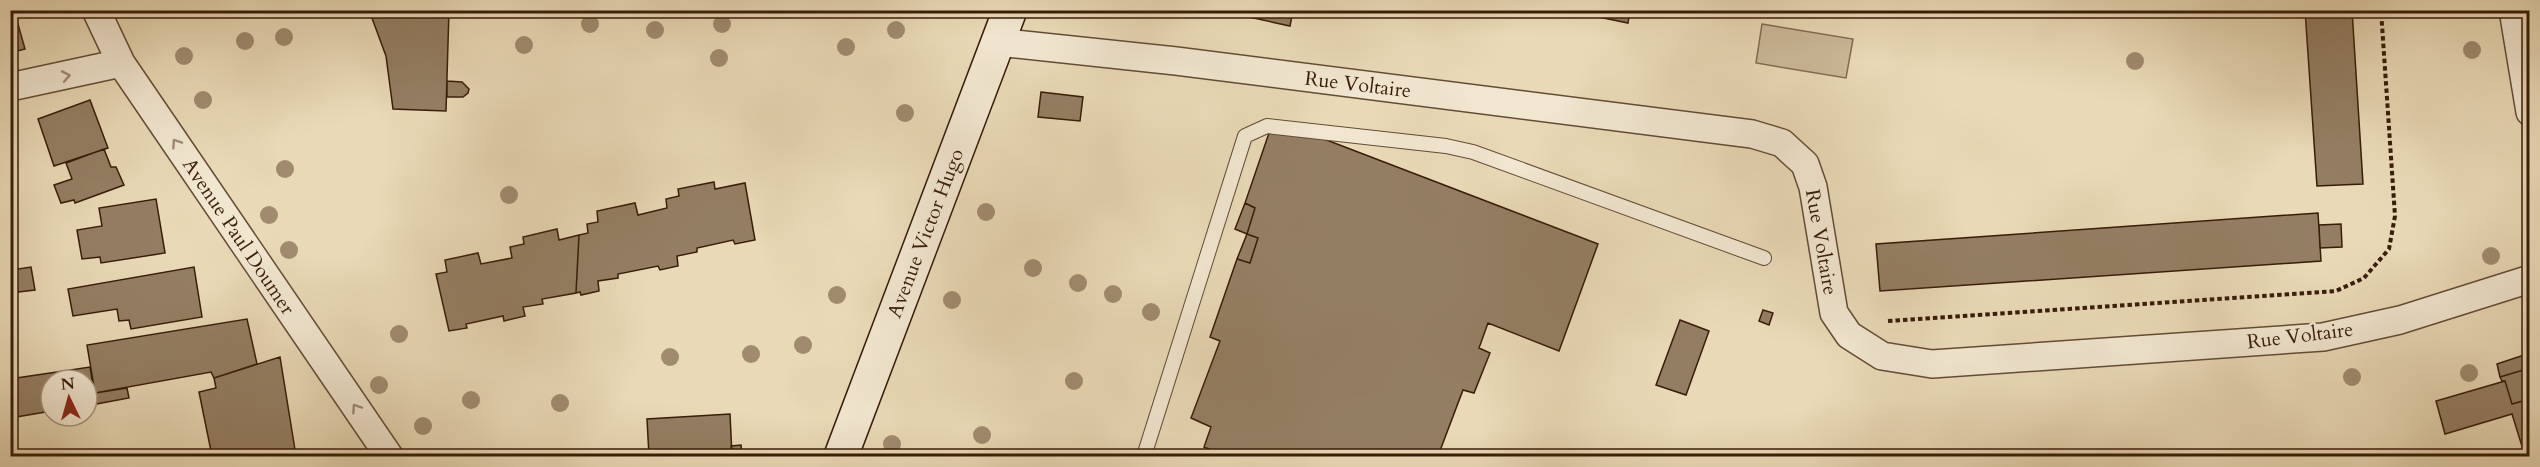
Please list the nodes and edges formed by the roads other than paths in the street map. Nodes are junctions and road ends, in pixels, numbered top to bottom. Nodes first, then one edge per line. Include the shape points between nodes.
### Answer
1 (96, 10) edge
2 (1010, 10) edge
3 (2513, 10) edge
4 (998, 42) junction
5 (121, 63) junction
6 (10, 87) edge
7 (2529, 112) edge
8 (1764, 258) dead end
9 (2529, 279) edge
10 (389, 456) edge
11 (841, 456) edge
12 (1144, 456) edge

1 - 5 street, Avenue Paul Doumer
2 - 4 main road, Avenue Victor Hugo
3 - 7 street
4 - 9 street, Rue Voltaire via 1752,134 1782,143 1805,164 1813,187 1834,313 1849,335 1882,356 1944,363 2323,337 2400,320
4 - 11 main road, Avenue Victor Hugo
6 -> 5 street
10 -> 5 street, Avenue Paul Doumer
8 - 12 lane via 1473,152 1267,126 1245,136

